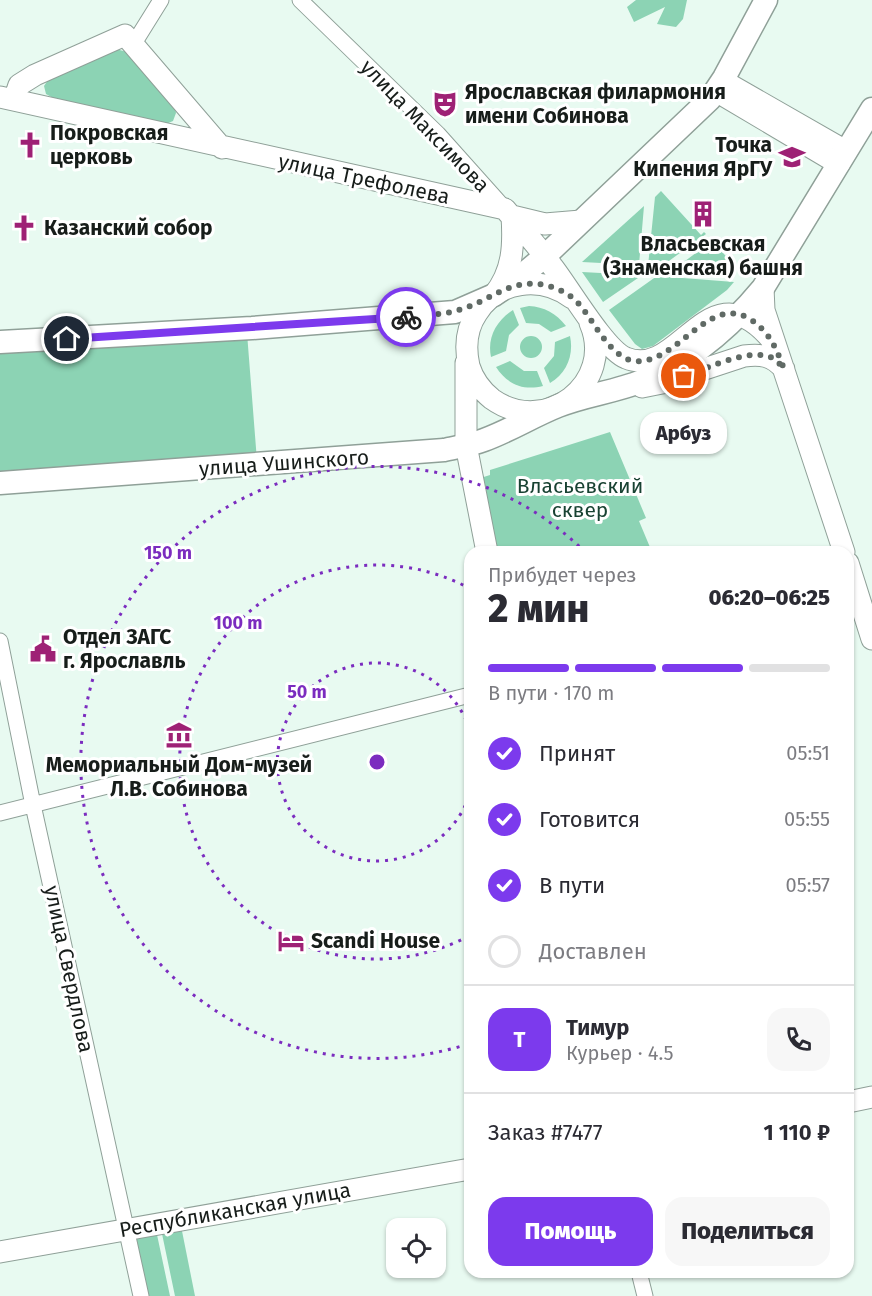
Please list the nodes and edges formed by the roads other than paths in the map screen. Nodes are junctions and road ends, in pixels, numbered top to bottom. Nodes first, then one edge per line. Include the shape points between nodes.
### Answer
1 (161, 0) edge
2 (300, 0) edge
3 (766, 0) edge
4 (129, 40) junction
5 (720, 85) junction
6 (7, 99) edge
7 (180, 99) junction
8 (872, 109) edge
9 (161, 134) junction
10 (222, 148) junction
11 (844, 156) junction
12 (508, 213) junction
13 (581, 221) junction
14 (545, 256) junction
15 (764, 288) junction
16 (494, 295) junction
17 (582, 308) junction
18 (741, 315) junction
19 (467, 340) junction
20 (0, 342) edge
21 (775, 344) junction
22 (784, 369) junction
23 (622, 388) junction
24 (559, 406) junction
25 (466, 445) junction
26 (0, 483) edge
27 (487, 546) edge
28 (842, 546) edge
29 (854, 582) edge
30 (860, 602) edge
31 (872, 639) edge
32 (0, 641) edge
33 (464, 697) edge
34 (33, 805) junction
35 (0, 813) edge
36 (872, 1097) edge
37 (854, 1101) edge
38 (464, 1170) edge
39 (127, 1229) junction
40 (0, 1252) edge
41 (640, 1278) edge
42 (141, 1296) edge
43 (645, 1296) edge

1 - 4 street via 145,26
2 - 12 street, улица Максимова via 438,134
3 - 5 main road
4 - 6 street, улица Трефолева via 35,75
4 - 7 street
5 - 11 street
5 - 13 main road via 703,107
6 - 9 street, улица Трефолева
7 - 9 street via 182,125
7 - 10 street
8 - 11 main road, улица Ушинского
9 - 10 street, улица Трефолева
10 - 12 street, улица Трефолева
11 - 15 main road, улица Ушинского
12 - 13 street, улица Трефолева via 545,224
12 - 14 street, улица Максимова
12 - 16 street via 513,236 511,262
13 - 14 main road
14 - 16 main road
14 - 17 street, улица Максимова
15 - 18 main road, улица Ушинского
15 - 21 street via 764,310
16 - 17 street via 515,285 537,284 559,290
16 - 19 street via 476,315
16 - 20 main road via 455,312 419,316
17 - 18 street, улица Максимова via 615,352 635,361 656,357 709,320
17 - 24 street via 595,339 593,365 581,389
18 - 21 street via 759,326
18 - 23 main road, улица Ушинского via 677,364
19 - 24 street via 471,370 494,400 529,412
19 - 25 street
21 - 22 street
22 - 23 street via 772,357 744,356 662,383
22 - 28 street
23 - 24 main road, улица Ушинского
24 - 25 main road, улица Ушинского via 486,440
25 - 26 main road, улица Ушинского via 370,457
25 - 27 street
29 - 30 street
30 - 31 street
32 - 34 street, улица Свердлова
33 - 34 street
34 - 35 street
34 - 39 street, улица Свердлова
36 - 37 street
38 - 39 street, Республиканская улица
39 - 40 street, Республиканская улица
39 - 42 street, улица Свердлова
41 - 43 street

